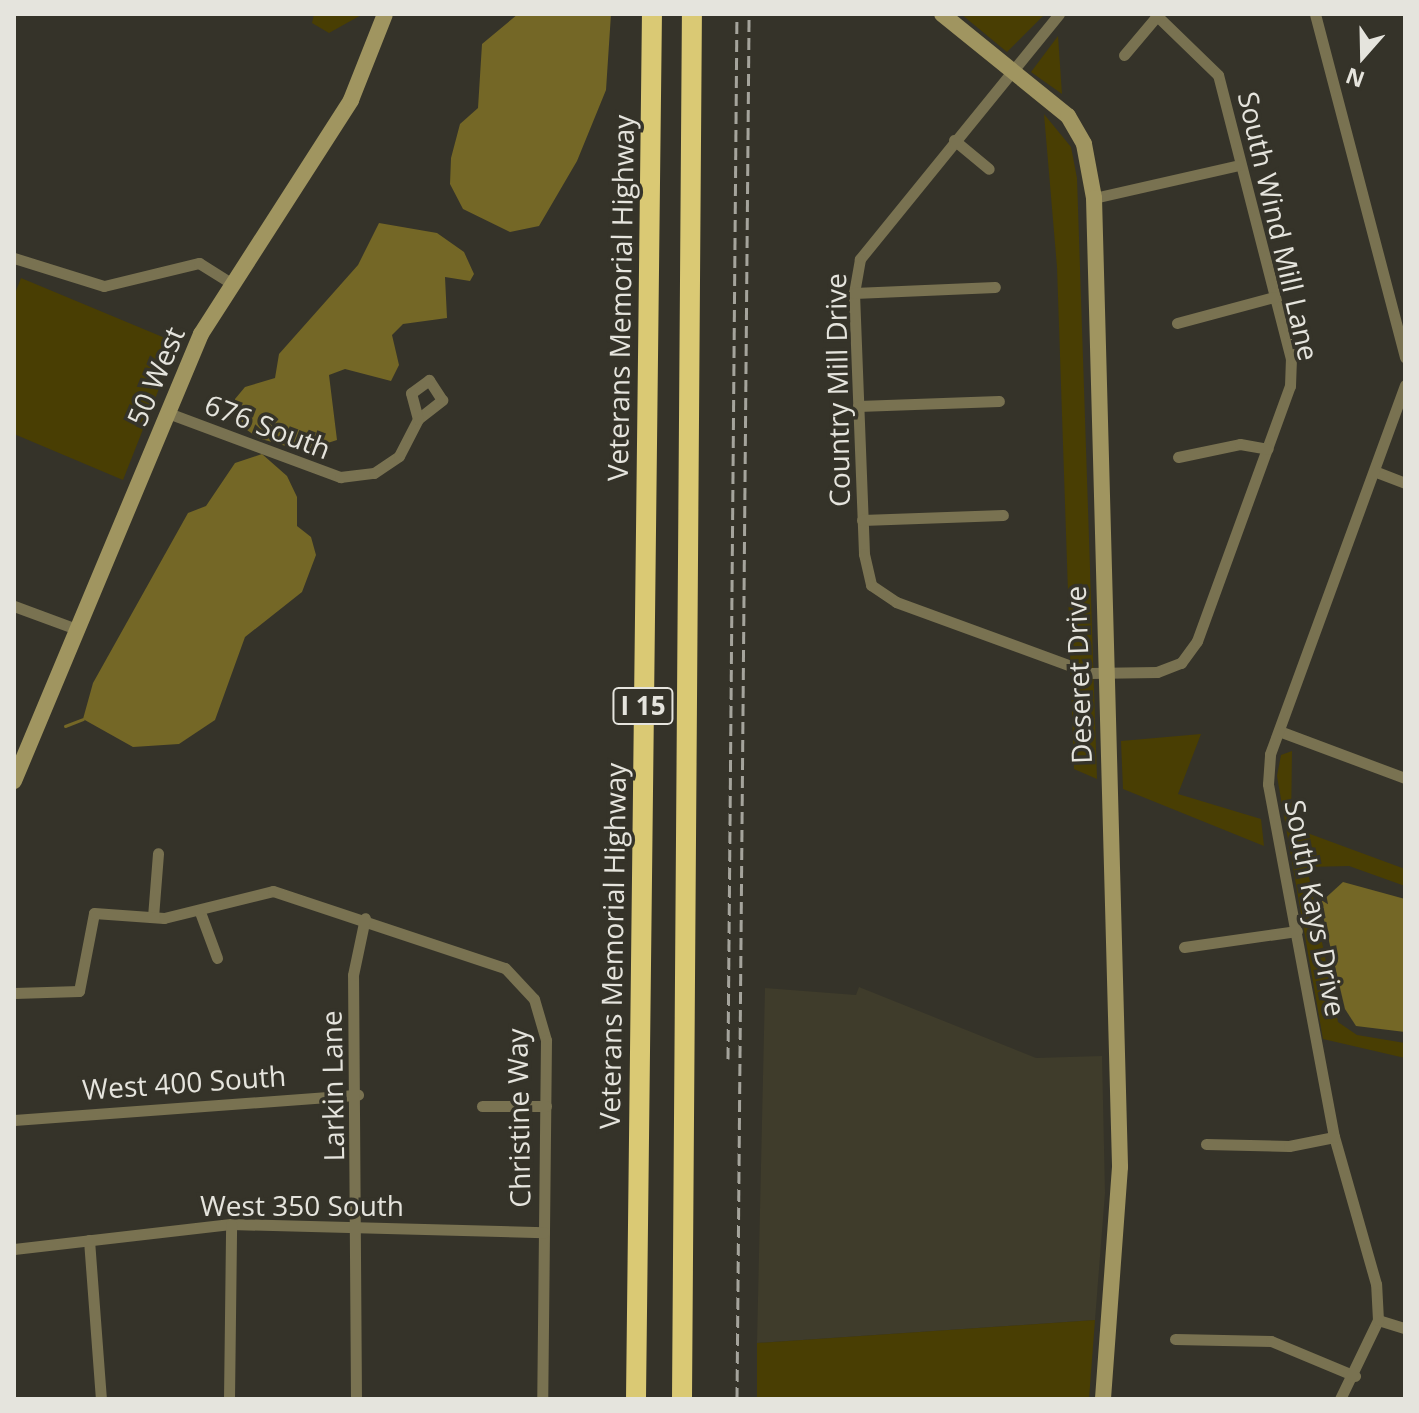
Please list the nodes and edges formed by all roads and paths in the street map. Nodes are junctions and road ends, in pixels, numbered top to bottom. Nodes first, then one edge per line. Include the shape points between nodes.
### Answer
1 (385, 14) edge
2 (652, 14) edge
3 (692, 14) edge
4 (942, 14) edge
5 (1059, 14) edge
6 (1315, 14) edge
7 (1156, 15) edge
8 (1124, 55) dead end
9 (1011, 73) junction
10 (954, 140) junction
11 (1239, 165) junction
12 (989, 169) dead end
13 (1094, 198) junction
14 (14, 258) edge
15 (230, 282) junction
16 (995, 287) dead end
17 (854, 293) junction
18 (1274, 297) junction
19 (1177, 323) dead end
20 (1405, 357) edge
21 (1405, 385) edge
22 (999, 401) dead end
23 (858, 406) junction
24 (168, 413) junction
25 (418, 419) dead end
26 (1268, 449) junction
27 (1178, 457) dead end
28 (1374, 471) junction
29 (1405, 483) edge
30 (1003, 515) dead end
31 (862, 520) junction
32 (14, 606) edge
33 (79, 630) junction
34 (1103, 672) junction
35 (1279, 731) junction
36 (1405, 778) edge
37 (14, 781) edge
38 (158, 853) dead end
39 (200, 912) junction
40 (153, 917) junction
41 (365, 918) junction
42 (1297, 931) junction
43 (1184, 947) dead end
44 (217, 958) dead end
45 (14, 993) edge
46 (358, 1095) junction
47 (482, 1106) dead end
48 (546, 1106) junction
49 (14, 1120) edge
50 (1334, 1137) junction
51 (1206, 1144) dead end
52 (231, 1224) junction
53 (359, 1227) junction
54 (544, 1232) junction
55 (89, 1240) junction
56 (14, 1249) edge
57 (1378, 1320) junction
58 (1405, 1328) edge
59 (1175, 1339) dead end
60 (1355, 1376) junction
61 (101, 1399) edge
62 (229, 1399) edge
63 (356, 1399) edge
64 (542, 1399) edge
65 (636, 1399) edge
66 (682, 1399) edge
67 (1103, 1399) edge
68 (1340, 1399) edge

1 - 15 street, 50 West via 351,100
2 - 65 highway, Veterans Memorial Highway / I 15
3 - 66 highway, I 15
4 - 9 street, Deseret Drive
5 - 9 street, Country Mill Drive
6 - 20 street
7 - 8 street
7 - 11 street, South Wind Mill Lane via 1218,75
9 - 10 street, Country Mill Drive
9 - 13 street, Deseret Drive via 1068,116 1084,144
10 - 12 street
10 - 17 street, Country Mill Drive via 860,259
11 - 13 street
11 - 18 street, South Wind Mill Lane
13 - 34 street, Deseret Drive
14 - 15 street via 104,286 199,263
15 - 24 street, 50 West
16 - 17 street
17 - 23 street, Country Mill Drive
18 - 19 street
18 - 26 street, South Wind Mill Lane via 1291,372
21 - 28 street, South Kays Drive
22 - 23 street
23 - 31 street, Country Mill Drive
24 - 25 street, 676 South via 340,477 366,476 399,456
24 - 33 street, 50 West
26 - 27 street via 1240,444
26 - 34 street, South Wind Mill Lane via 1189,652 1157,672
28 - 29 street
28 - 35 street, South Kays Drive
30 - 31 street
31 - 34 street, Country Mill Drive via 871,585 896,602 1072,671
32 - 33 street
33 - 37 street, 50 West
34 - 67 street, Deseret Drive via 1120,1167
35 - 36 street
35 - 42 street, South Kays Drive via 1268,784
38 - 40 street
39 - 40 street, Christine Way
39 - 41 street, Christine Way via 273,891
39 - 44 street
40 - 45 street, Christine Way via 94,913 79,991
41 - 46 street, Larkin Lane via 353,975
41 - 48 street, Christine Way via 483,957 523,983 546,1040
42 - 43 street
42 - 50 street, South Kays Drive
46 - 49 street, West 400 South
46 - 53 street, Larkin Lane
47 - 48 street
48 - 54 street, Christine Way
50 - 51 street via 1289,1146
50 - 57 street, South Kays Drive via 1376,1284
52 - 53 street, West 350 South
52 - 55 street, West 350 South
52 - 62 street
53 - 54 street, West 350 South
53 - 63 street, Larkin Lane
54 - 64 street, Christine Way
55 - 56 street, West 350 South
55 - 61 street
57 - 58 street
57 - 60 street, South Kays Drive
59 - 60 street via 1271,1341
60 - 68 street, South Kays Drive

